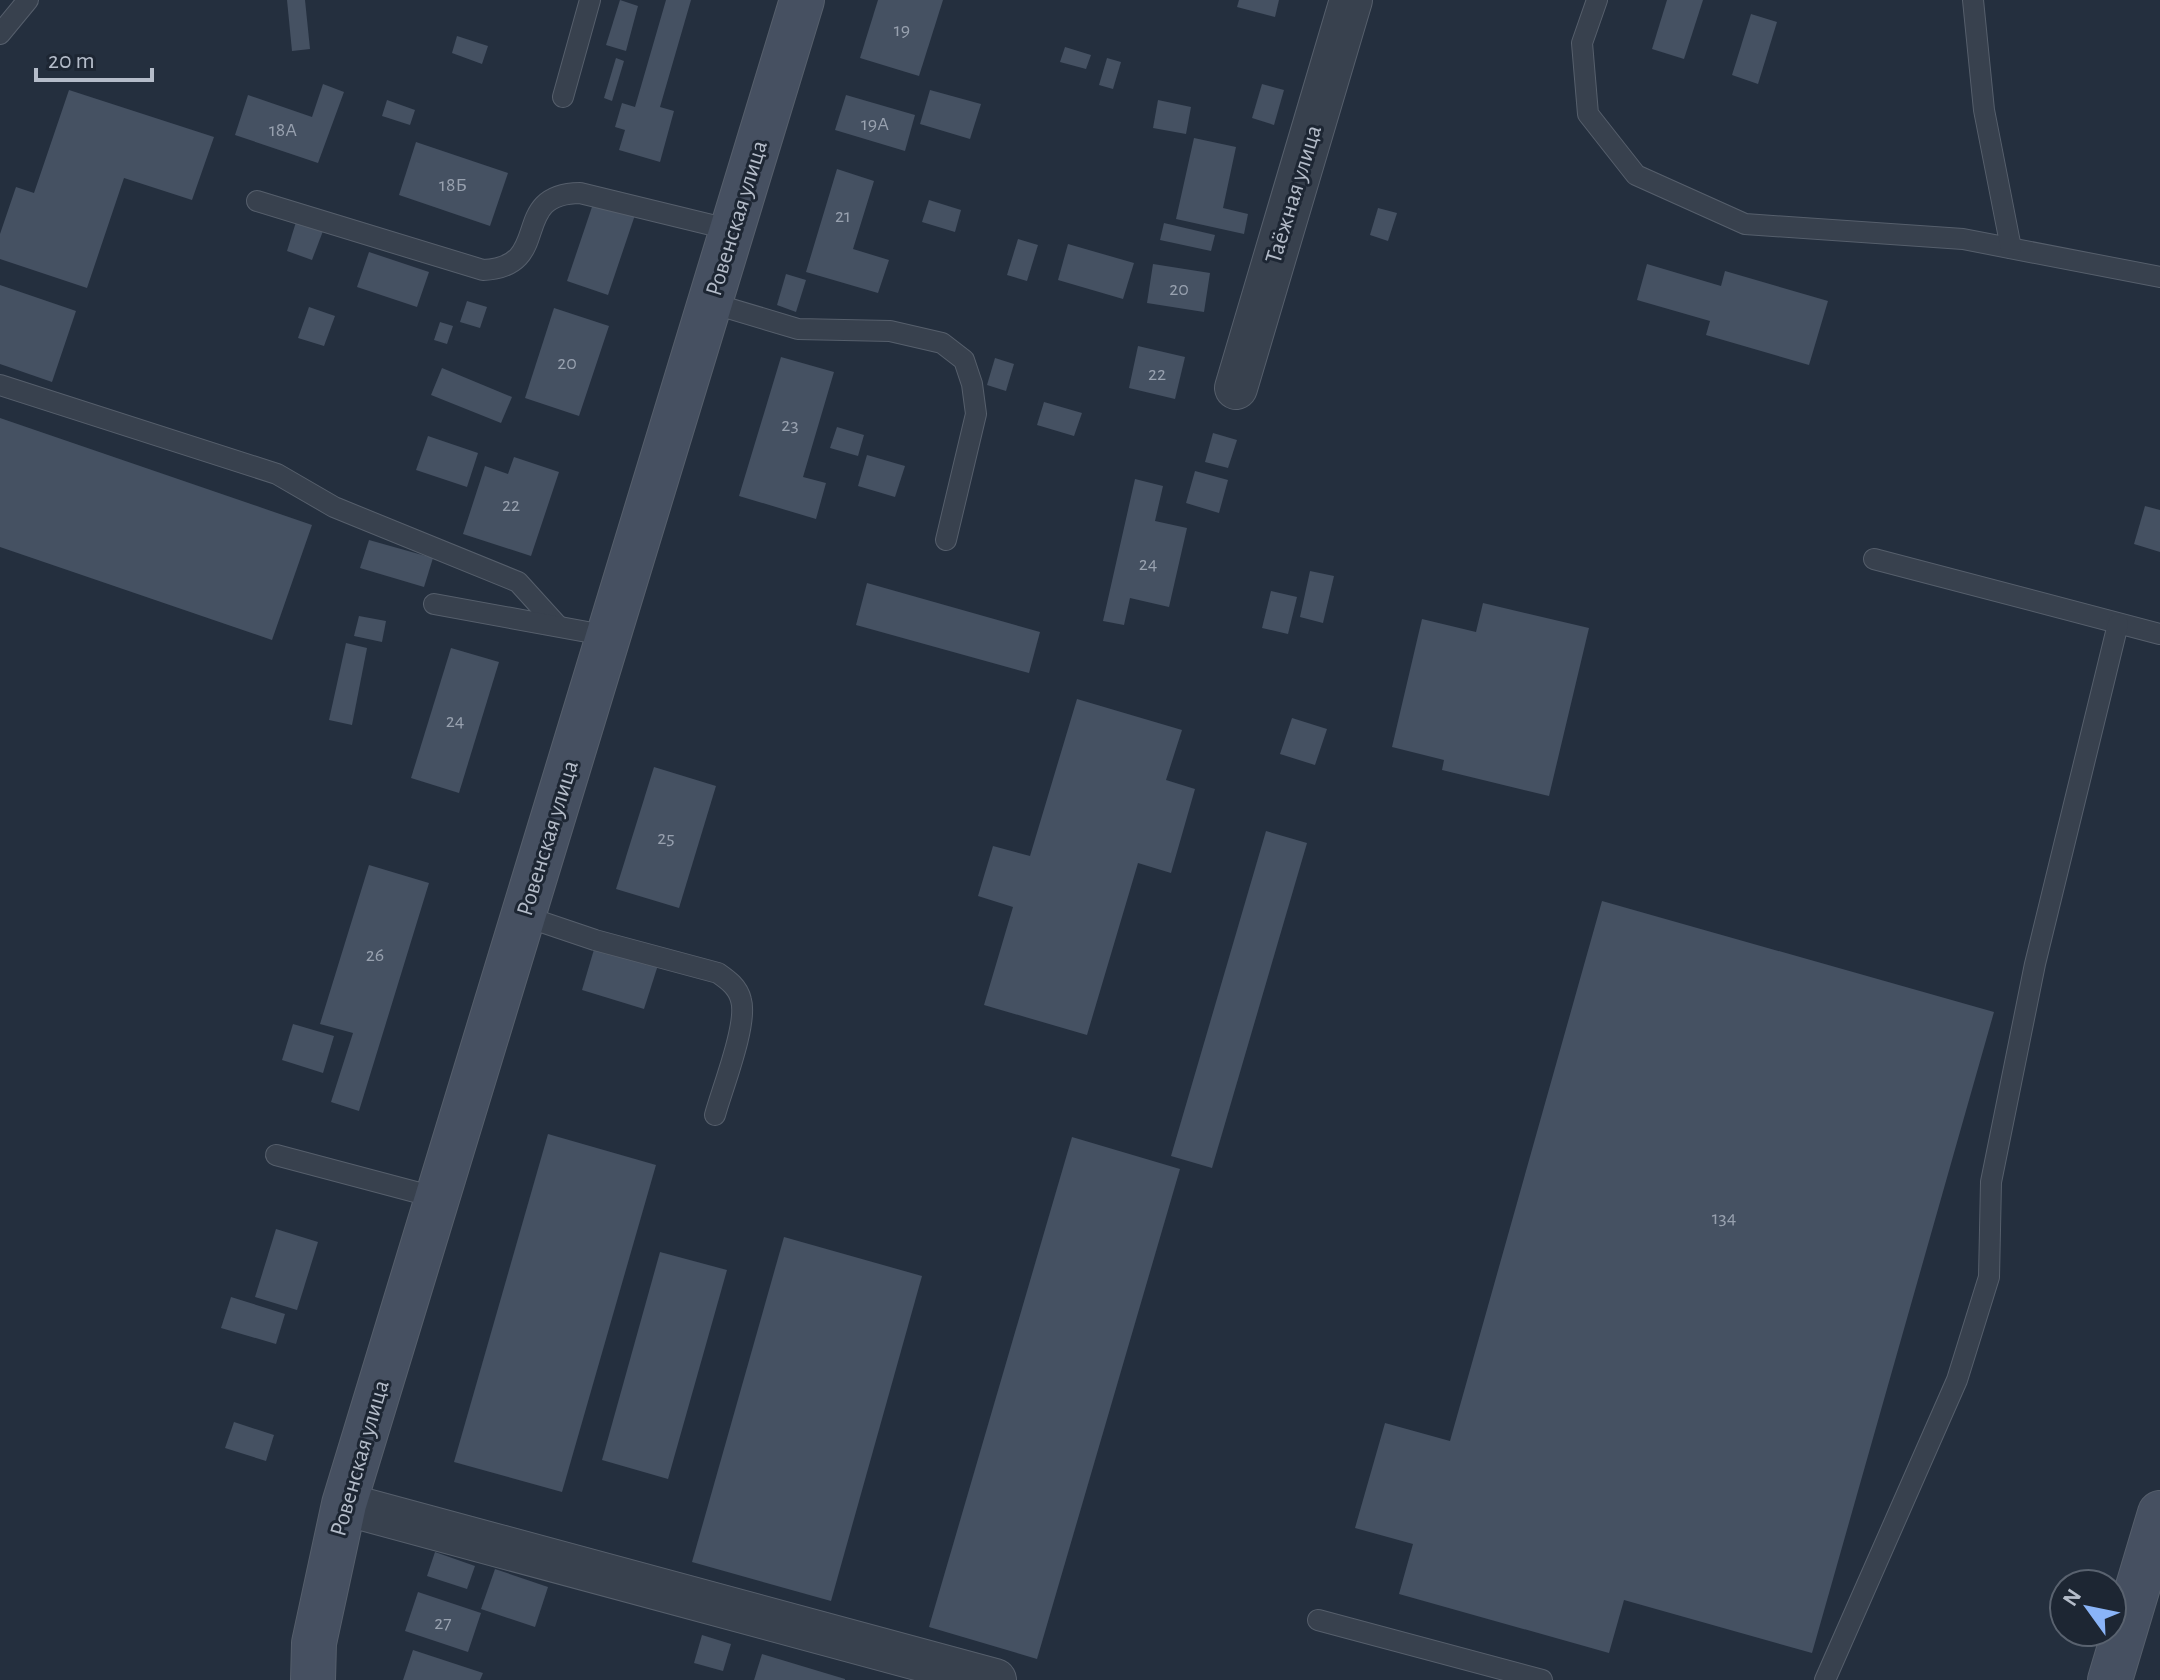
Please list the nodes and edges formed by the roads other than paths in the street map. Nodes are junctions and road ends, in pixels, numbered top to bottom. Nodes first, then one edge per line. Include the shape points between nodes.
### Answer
1 (28, 0) edge
2 (590, 0) edge
3 (802, 0) edge
4 (1351, 0) edge
5 (1597, 0) edge
6 (1973, 0) edge
7 (0, 34) edge
8 (563, 97) dead end
9 (257, 201) dead end
10 (732, 230) junction
11 (2011, 248) junction
12 (2160, 277) edge
13 (711, 303) junction
14 (0, 385) edge
15 (1236, 388) dead end
16 (946, 540) dead end
17 (1874, 559) dead end
18 (434, 604) dead end
19 (2118, 624) junction
20 (557, 625) junction
21 (2160, 634) edge
22 (609, 636) junction
23 (524, 916) junction
24 (715, 1115) dead end
25 (276, 1155) dead end
26 (438, 1198) junction
27 (344, 1504) junction
28 (2160, 1513) edge
29 (1318, 1620) dead end
30 (313, 1680) edge
31 (995, 1680) edge
32 (1542, 1680) edge
33 (1825, 1680) edge
34 (2110, 1680) edge

1 - 7 lane
2 - 8 lane
3 - 10 main road, Ровенская улица
4 - 15 street, Таёжная улица
5 - 11 lane via 1582,43 1588,114 1636,175 1745,224 1963,239
6 - 11 lane via 1984,110
9 - 10 lane via 483,270 513,263 523,252 540,208 565,193
10 - 13 main road, Ровенская улица
11 - 12 lane
13 - 16 lane via 798,329 890,331 942,343 964,360 976,414
13 - 22 main road, Ровенская улица
14 - 20 lane via 277,474 334,507 518,582
17 - 19 lane
18 - 20 lane
19 - 21 lane
19 - 33 lane via 2035,964 1991,1182 1989,1277 1957,1380
20 - 22 lane
22 - 23 main road, Ровенская улица
23 - 24 lane via 718,973 733,984 744,1017
23 - 26 main road, Ровенская улица
25 - 26 lane
26 - 27 main road, Ровенская улица
27 - 30 main road, Ровенская улица via 314,1643
27 - 31 street
28 - 34 main road
29 - 32 lane

